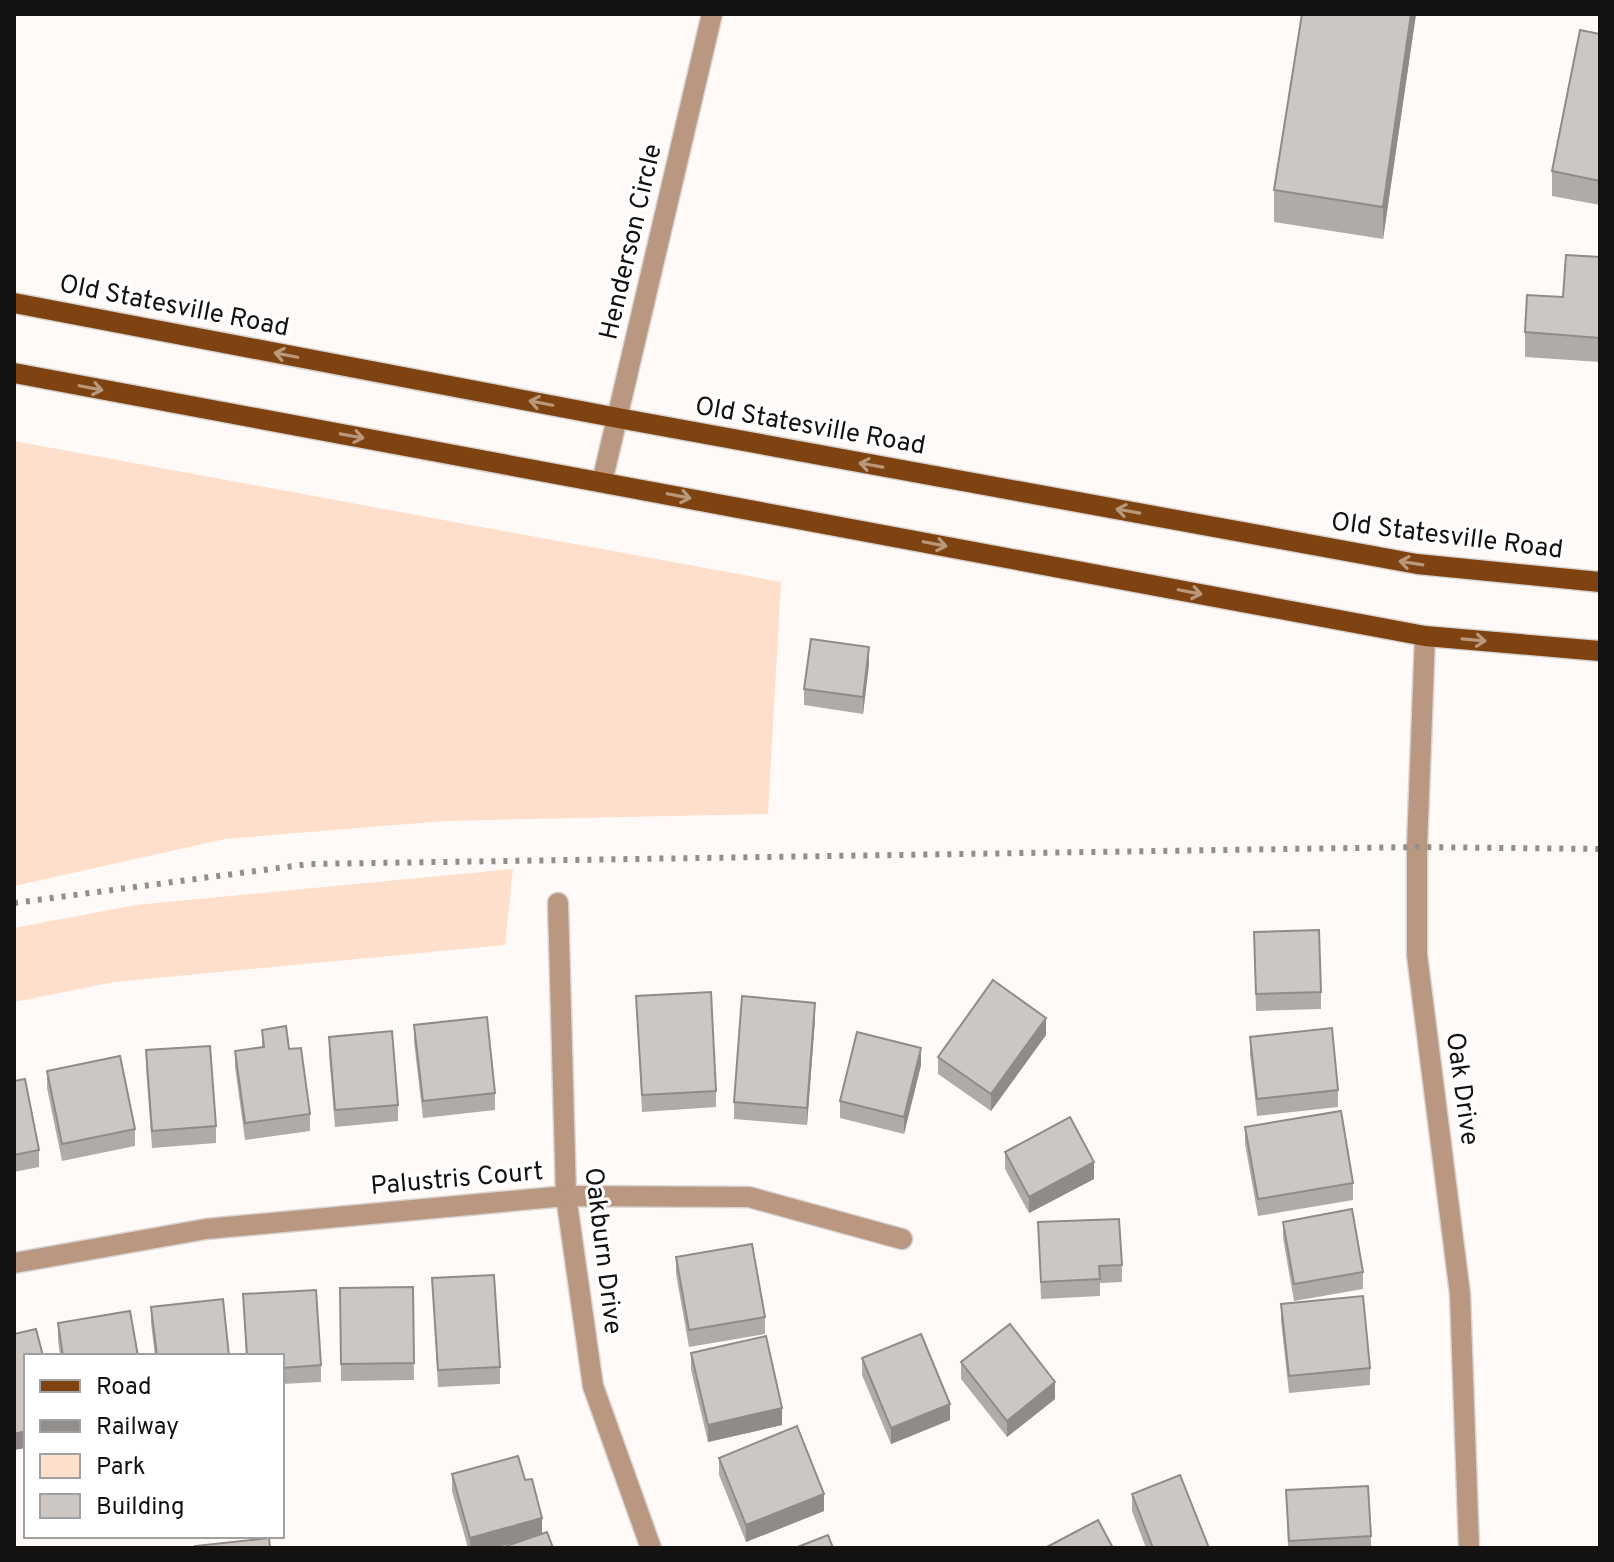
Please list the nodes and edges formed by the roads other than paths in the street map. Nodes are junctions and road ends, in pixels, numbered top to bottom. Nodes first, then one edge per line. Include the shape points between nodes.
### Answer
1 (712, 14) edge
2 (14, 303) edge
3 (14, 373) edge
4 (618, 418) junction
5 (602, 482) junction
6 (1600, 582) edge
7 (1425, 636) junction
8 (1600, 651) edge
9 (558, 903) dead end
10 (566, 1196) junction
11 (902, 1239) dead end
12 (14, 1263) edge
13 (651, 1548) edge
14 (1469, 1548) edge

1 - 4 street, Henderson Circle
4 -> 2 main road, Old Statesville Road
3 -> 5 main road
4 - 5 street, Henderson Circle
6 -> 4 main road, Old Statesville Road via 1417,564
5 -> 7 main road
7 -> 8 main road
7 - 14 street, Oak Drive via 1417,955 1460,1294
9 - 10 street, Oakburn Drive
10 - 11 street, Palustris Court via 749,1197
10 - 12 street, Palustris Court via 206,1229
10 - 13 street, Oakburn Drive via 593,1386

